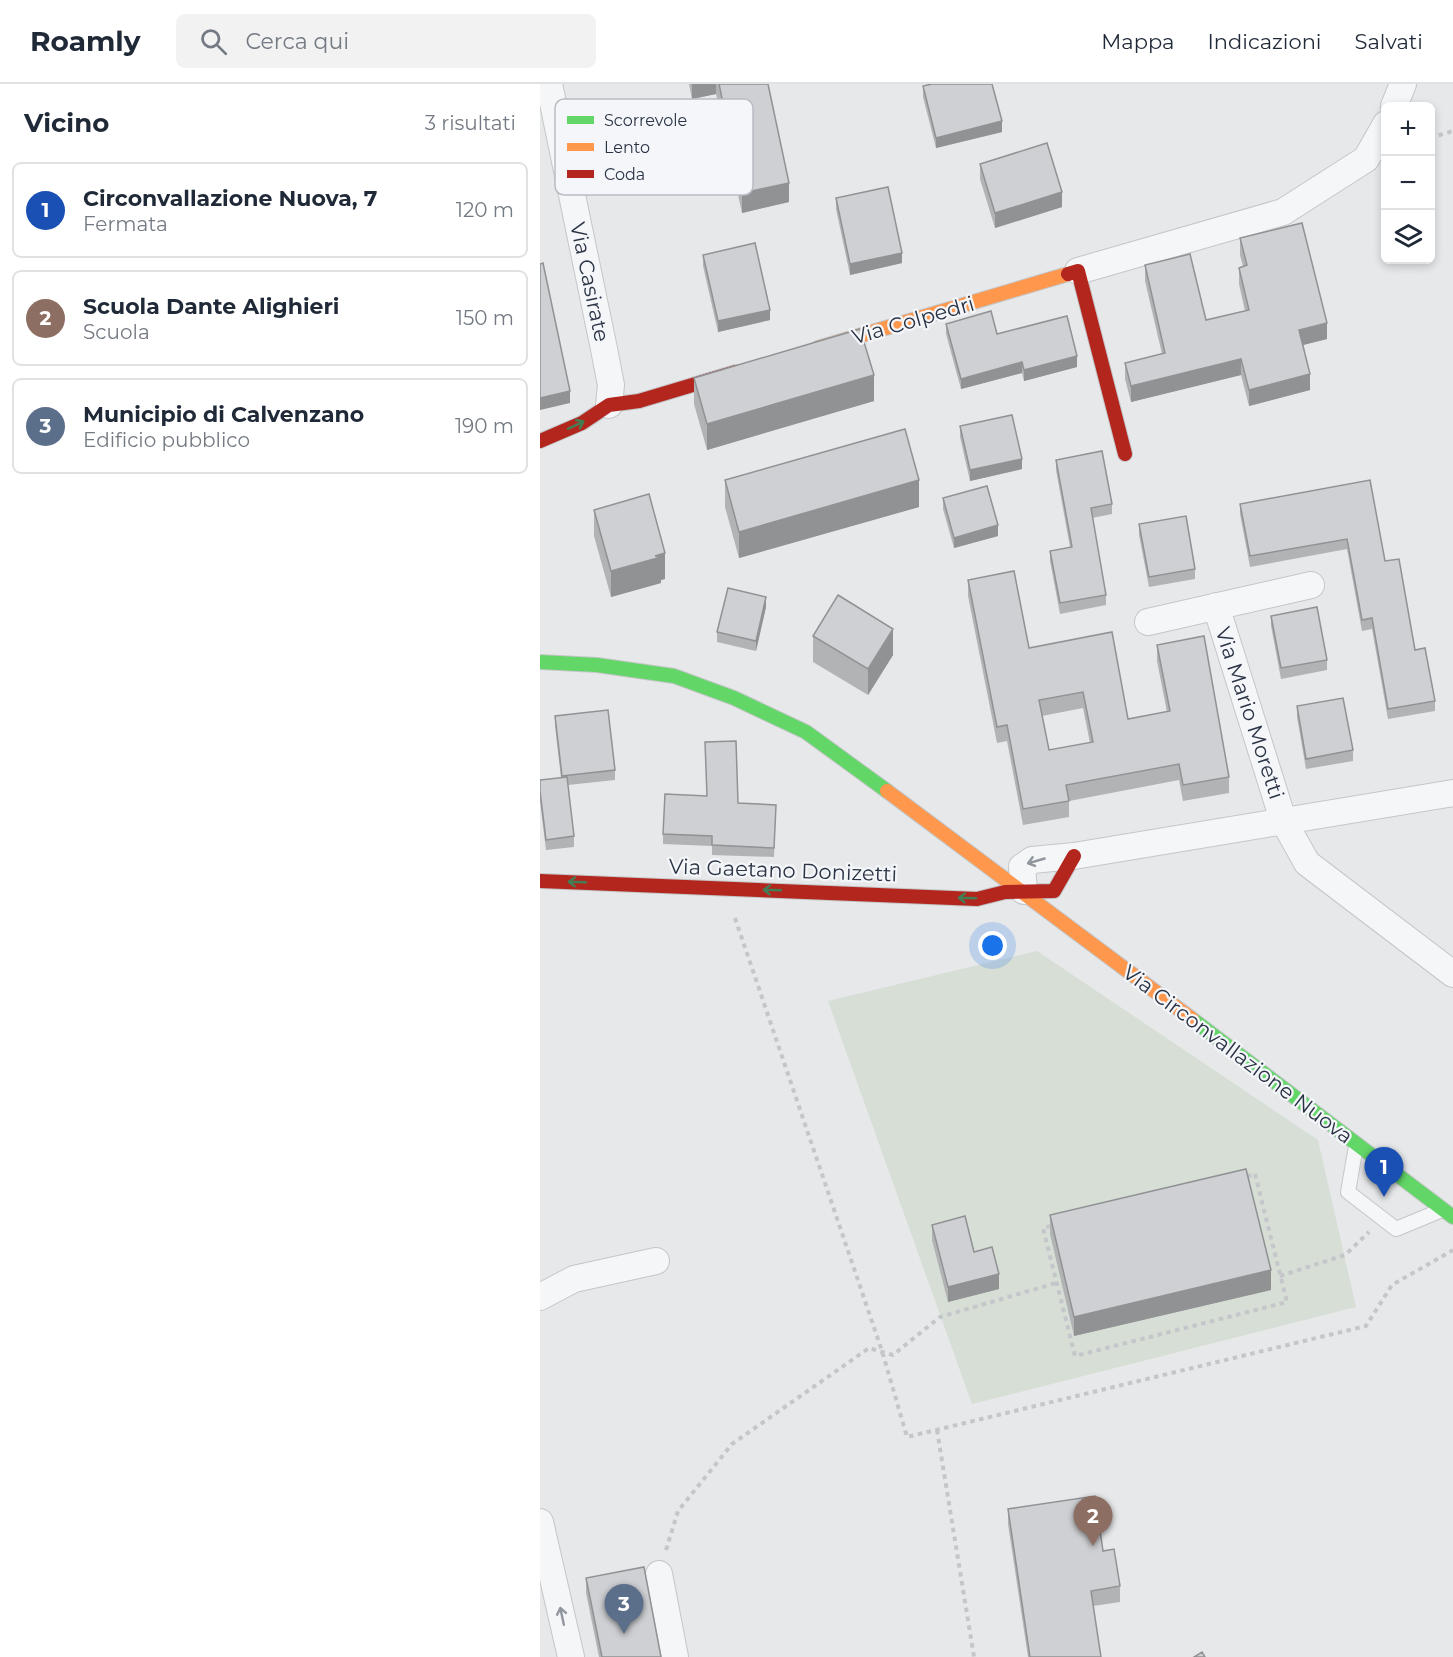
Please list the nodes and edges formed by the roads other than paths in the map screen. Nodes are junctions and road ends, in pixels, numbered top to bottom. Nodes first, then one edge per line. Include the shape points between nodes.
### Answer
1 (549, 84) edge
2 (1402, 84) edge
3 (1395, 102) edge
4 (555, 113) edge
5 (1381, 133) edge
6 (572, 195) edge
7 (1078, 271) junction
8 (807, 351) edge
9 (751, 368) edge
10 (609, 405) junction
11 (540, 441) edge
12 (1125, 454) dead end
13 (1311, 585) dead end
14 (1216, 606) junction
15 (1148, 622) dead end
16 (540, 662) edge
17 (1453, 792) edge
18 (1283, 820) junction
19 (540, 881) edge
20 (1024, 891) junction
21 (1453, 974) edge
22 (1357, 1144) junction
23 (1448, 1213) edge
24 (656, 1262) dead end
25 (540, 1297) edge
26 (540, 1522) edge
27 (659, 1574) road end
28 (547, 1575) edge
29 (570, 1657) edge
30 (675, 1657) edge

1 - 4 street, Via Casirate
2 - 3 street
5 - 7 street, Via Colpedri via 1366,159 1283,212
6 - 10 street, Via Casirate via 611,385
7 - 8 street, Via Colpedri
7 - 12 street
9 - 10 street
11 -> 10 street via 582,423
13 - 14 street
14 - 15 street
14 - 18 street, Via Mario Moretti
16 - 20 street, Via Circonvallazione Nuova via 674,676 786,722 816,739
17 - 18 street, Via Mario Moretti
18 - 20 street, Via Mario Moretti via 1032,860 1022,867
18 - 21 street, Via Mario Moretti via 1307,863
20 -> 19 street, Via Gaetano Donizetti via 977,899
20 - 22 street, Via Circonvallazione Nuova
22 - 23 street, Via Circonvallazione Nuova
22 - 23 lane via 1348,1192 1396,1229
24 - 25 street via 574,1279
26 - 28 street
27 - 30 street
29 -> 28 street

